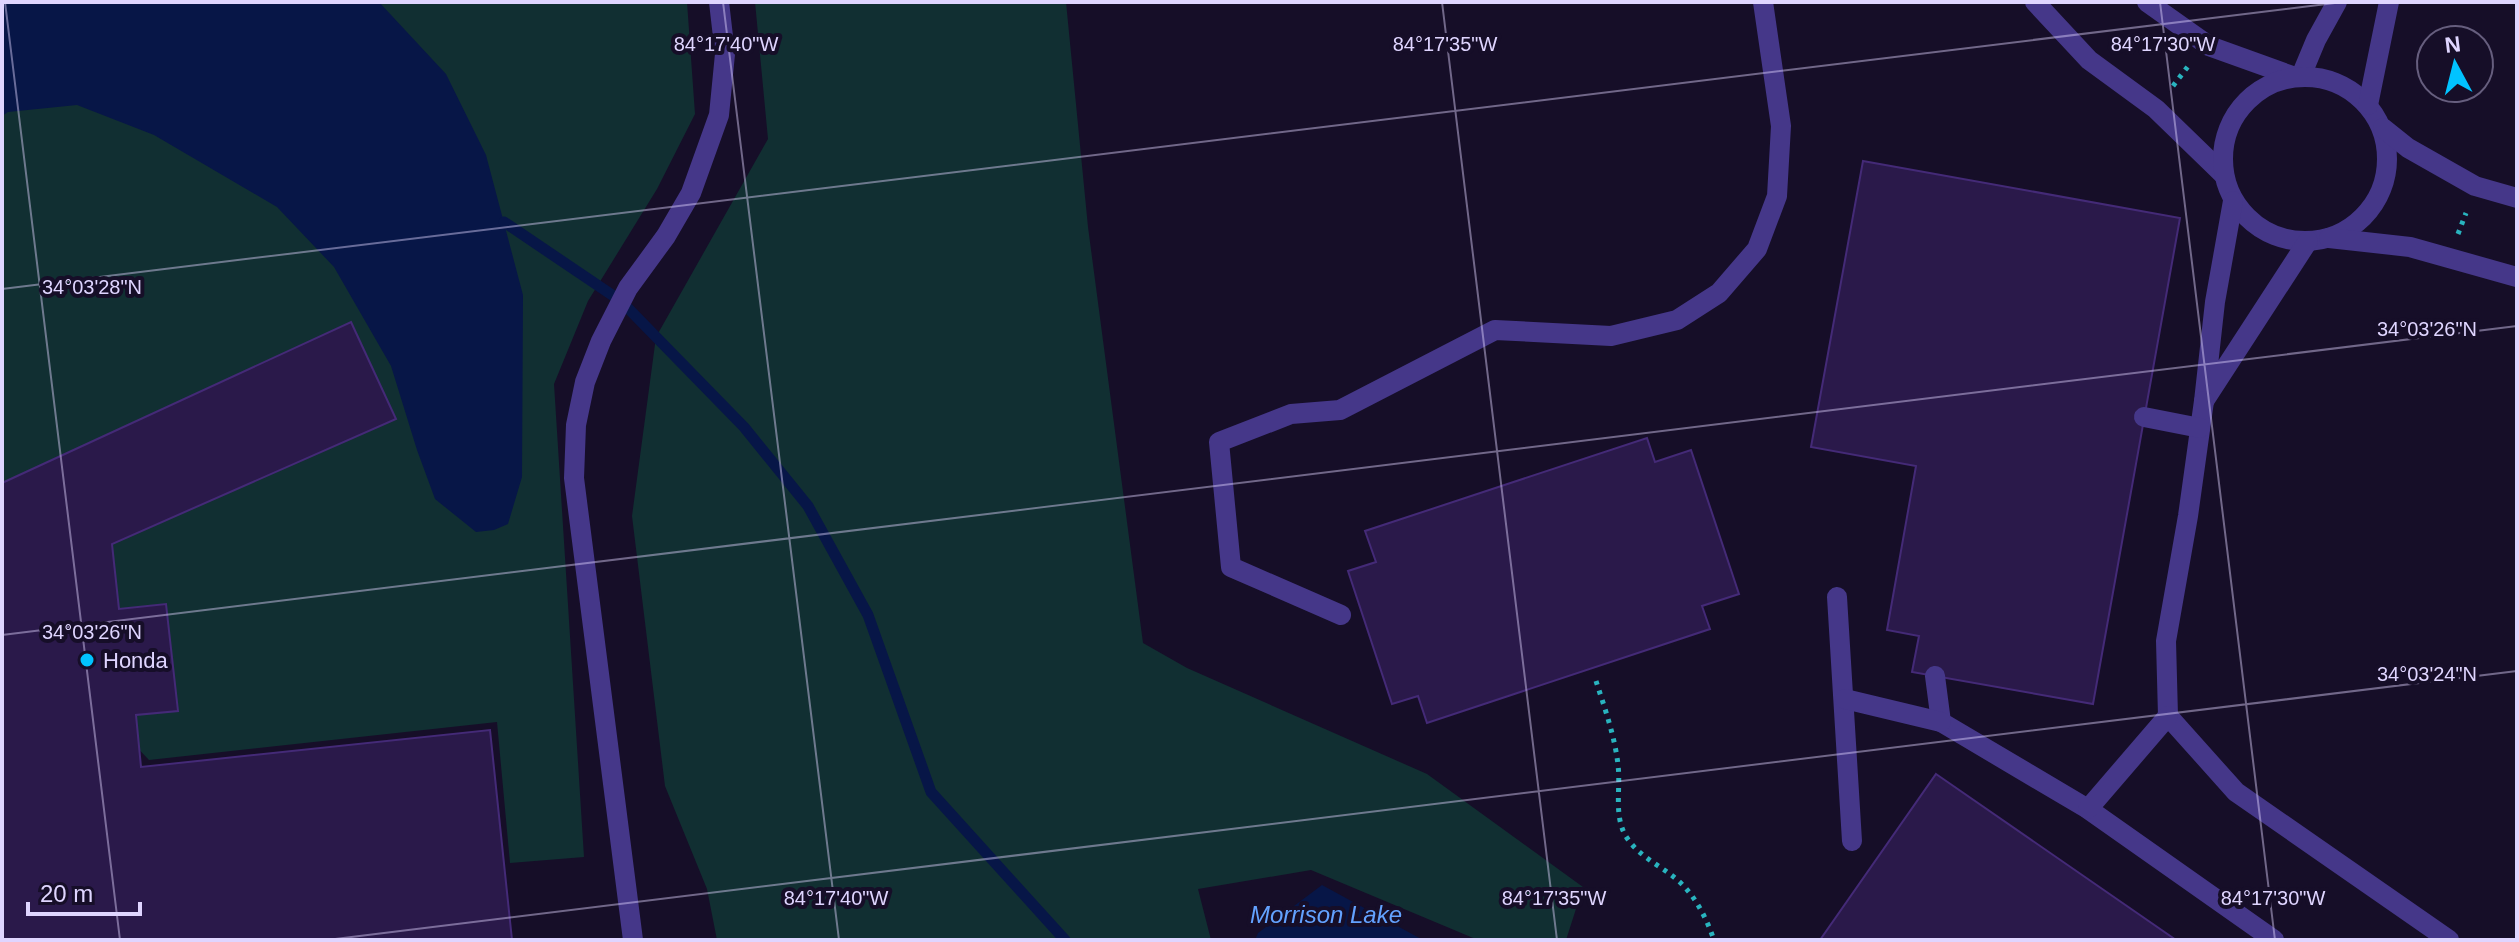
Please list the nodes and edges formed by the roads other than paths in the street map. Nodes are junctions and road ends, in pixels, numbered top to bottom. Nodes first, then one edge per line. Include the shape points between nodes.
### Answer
1 (719, 2) edge
2 (1763, 2) edge
3 (2035, 2) edge
4 (2147, 2) edge
5 (2337, 2) edge
6 (2389, 2) edge
7 (2298, 76) junction
8 (2368, 105) junction
9 (2383, 128) junction
10 (2223, 174) junction
11 (2517, 198) edge
12 (2233, 201) junction
13 (2319, 240) junction
14 (2517, 277) edge
15 (2204, 401) junction
16 (2144, 417) dead end
17 (2200, 428) junction
18 (1837, 597) dead end
19 (1341, 615) dead end
20 (1935, 676) dead end
21 (1845, 699) junction
22 (2168, 716) junction
23 (1941, 722) junction
24 (2088, 809) junction
25 (1852, 841) dead end
26 (633, 940) edge
27 (2274, 940) edge
28 (2449, 940) edge

1 - 26 street via 725,54 719,115 691,193 628,288 601,341 576,425 574,478
2 - 19 street via 1781,126 1777,196 1757,249 1719,293 1677,320 1611,336 1495,330 1340,410 1291,414 1219,442 1231,567
3 - 10 street via 2089,60 2156,109
4 - 7 street via 2209,46
5 - 7 street
6 - 8 street
7 - 8 street via 2348,88
7 - 10 street via 2269,84 2247,99 2231,121 2222,147
8 - 9 street
9 - 11 street via 2475,186
9 - 13 street via 2385,181 2373,206 2354,226
10 - 12 street
12 - 13 street via 2250,221 2274,236
12 - 15 street
13 - 14 street via 2410,247
13 - 15 street
15 - 17 street
16 - 17 street
17 - 22 street via 2166,641
18 - 21 street
20 - 23 street
21 - 23 street
21 - 25 street
22 - 24 street
22 - 28 street via 2236,792
23 - 24 street
24 - 27 street

